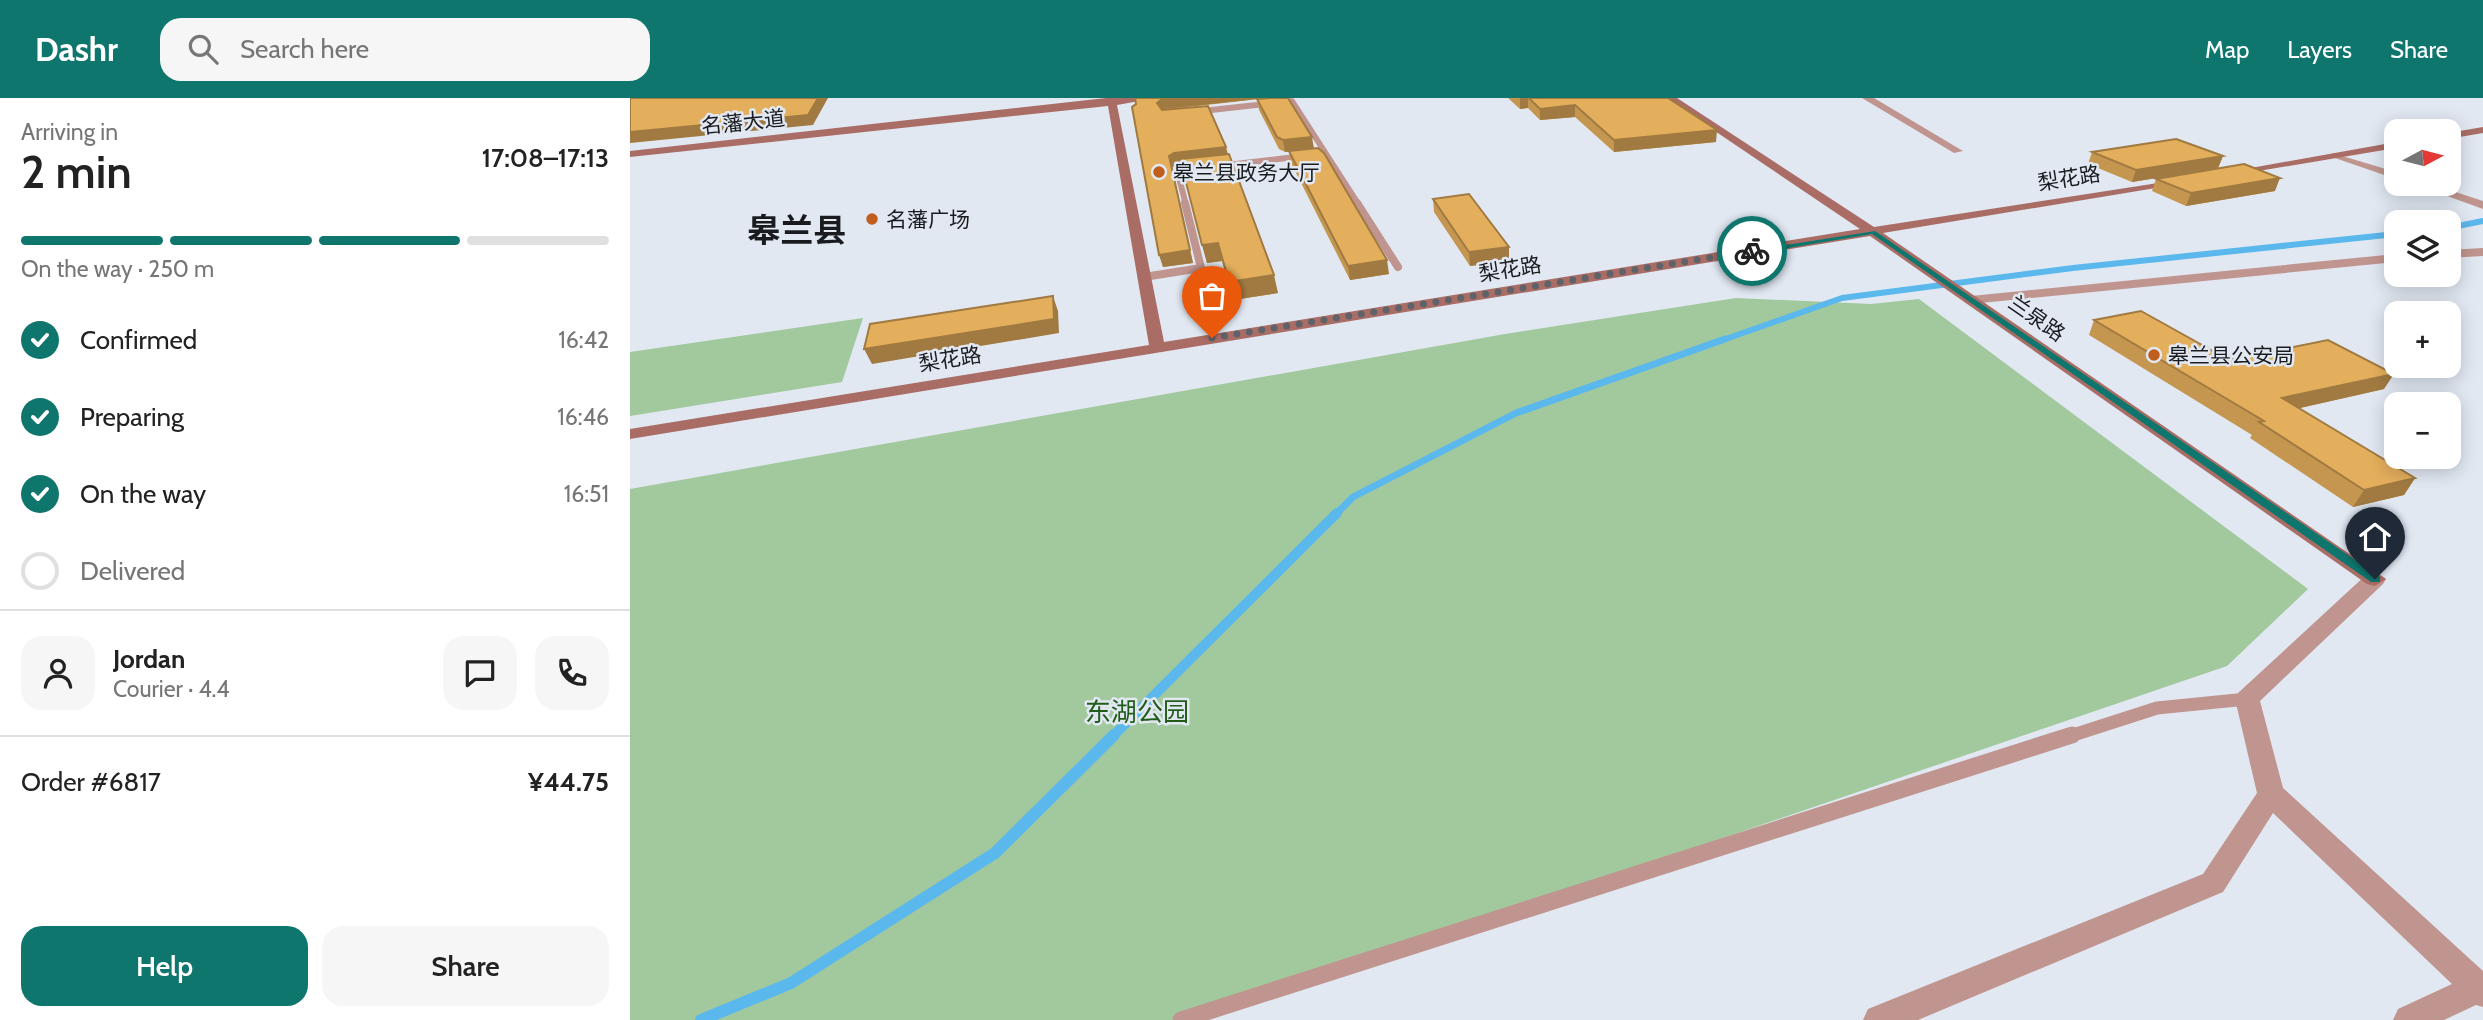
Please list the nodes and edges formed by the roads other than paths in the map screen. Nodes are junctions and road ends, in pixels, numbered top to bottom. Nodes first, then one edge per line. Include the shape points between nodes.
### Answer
1 (1152, 98) edge
2 (1671, 98) edge
3 (1867, 98) edge
4 (1111, 100) edge
5 (1178, 114) edge
6 (2483, 130) edge
7 (2461, 134) edge
8 (2384, 147) edge
9 (1958, 151) dead end
10 (1327, 153) junction
11 (630, 154) edge
12 (2336, 155) junction
13 (2384, 172) edge
14 (2213, 176) edge
15 (2200, 178) edge
16 (2454, 196) edge
17 (2483, 205) edge
18 (1873, 232) junction
19 (2483, 252) edge
20 (2461, 253) edge
21 (2384, 259) edge
22 (1398, 267) dead end
23 (1144, 277) junction
24 (1966, 296) junction
25 (1157, 346) junction
26 (630, 434) edge
27 (2375, 579) joint
28 (2247, 699) junction
29 (2271, 794) junction
30 (2480, 990) edge
31 (1181, 1020) edge
32 (1879, 1020) edge
33 (2409, 1020) edge

1 - 4 main road, 名藩大道
2 - 18 main road, 兰泉路
3 - 9 street
4 - 11 main road, 名藩大道
4 - 23 main road
5 - 10 lane via 1292,101
6 - 7 main road
8 - 12 main road
10 - 22 lane
10 - 23 lane via 1177,170 1201,268
12 - 13 street
12 - 14 main road
15 - 18 main road, 梨花路
16 - 17 street
18 - 24 main road, 兰泉路
18 - 25 main road, 梨花路
19 - 20 street
21 - 24 street
23 - 25 main road
24 - 27 main road, 兰泉路
25 - 26 main road, 梨花路
27 - 28 street
28 - 29 street
28 - 31 lane via 2157,708
29 - 30 street
29 - 32 street via 2213,883
30 - 33 street

